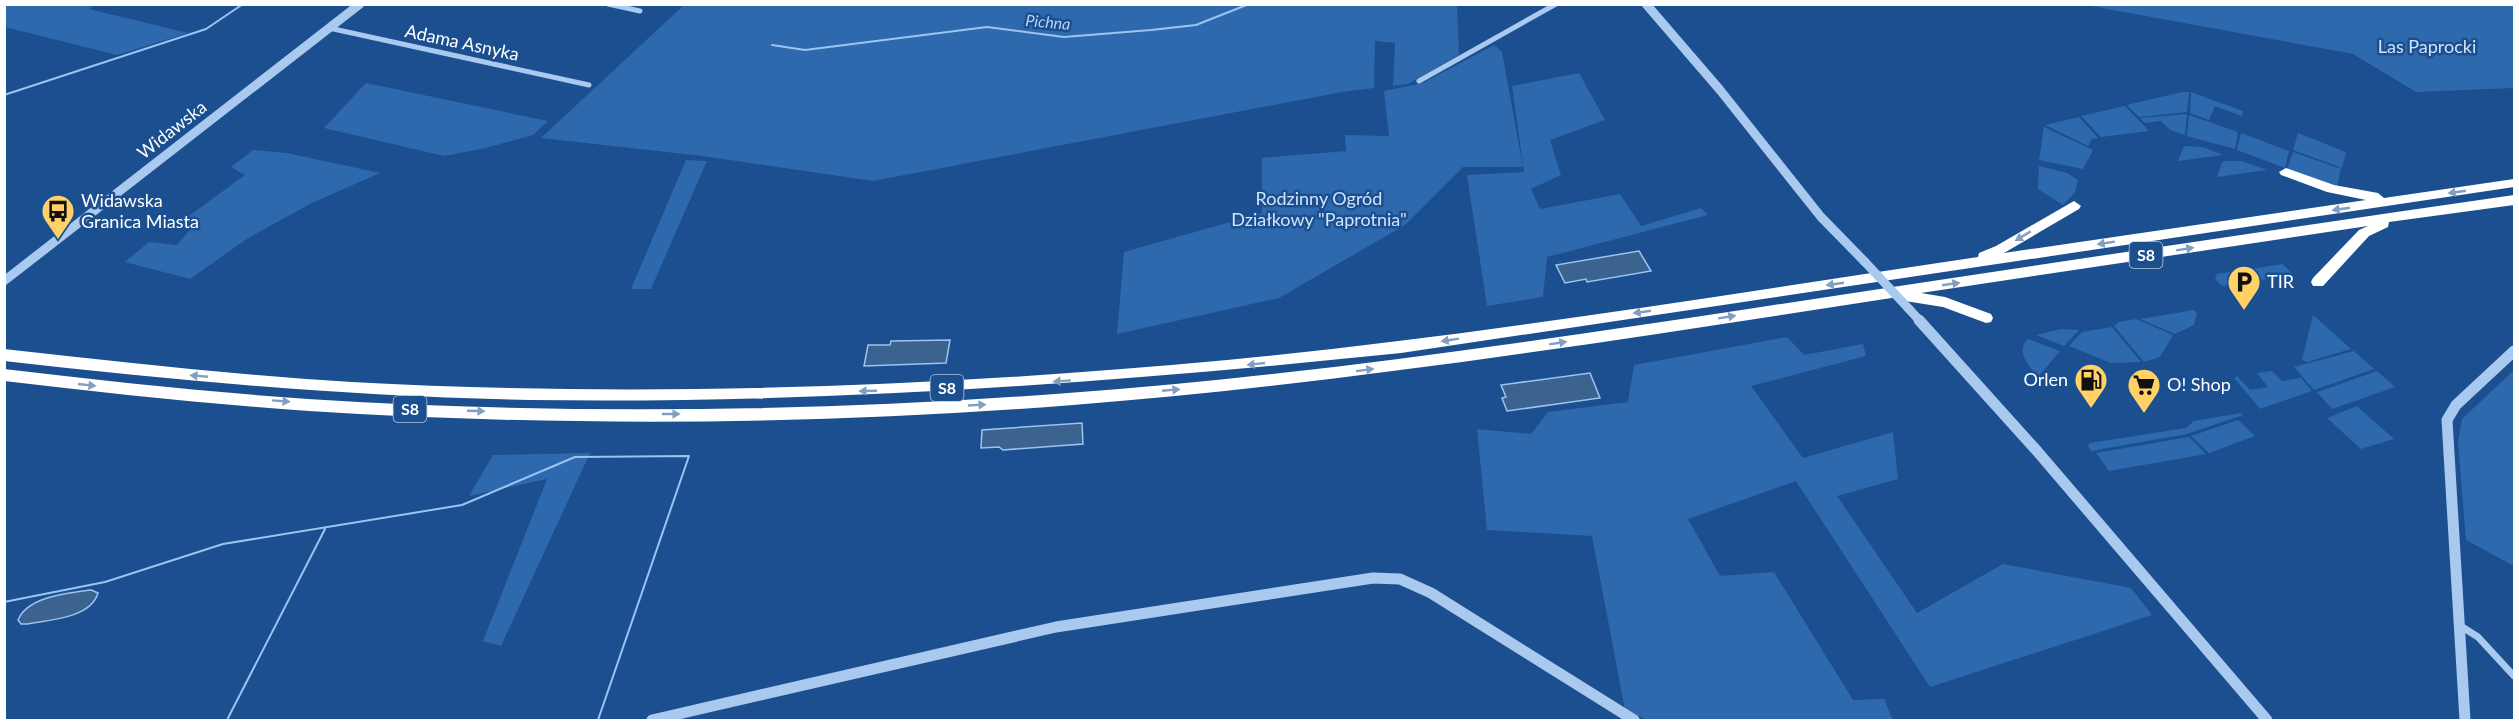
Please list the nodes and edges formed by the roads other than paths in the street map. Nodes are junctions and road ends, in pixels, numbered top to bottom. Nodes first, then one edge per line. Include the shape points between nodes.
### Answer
1 (360, 4) edge
2 (608, 4) edge
3 (1556, 4) edge
4 (1646, 4) edge
5 (1547, 7) edge
6 (640, 11) dead end
7 (329, 28) junction
8 (1419, 81) dead end
9 (589, 85) dead end
10 (2286, 172) dead end
11 (2514, 183) edge
12 (2398, 200) junction
13 (2514, 200) edge
14 (2074, 206) dead end
15 (2421, 213) junction
16 (1955, 266) junction
17 (4, 281) edge
18 (2318, 282) dead end
19 (1872, 295) junction
20 (1986, 318) dead end
21 (2514, 351) edge
22 (4, 355) edge
23 (4, 375) edge
24 (2458, 625) junction
25 (2514, 676) edge
26 (652, 720) edge
27 (1634, 720) edge
28 (2267, 720) edge
29 (2465, 720) edge

1 - 7 street, Widawska
2 - 6 street
3 - 5 street
4 - 28 street, bridge via 1821,217 2037,451
5 - 8 street
7 - 9 street, Adama Asnyka
7 - 17 street, Widawska
10 - 12 highway via 2345,192
11 -> 12 highway, S8
12 -> 16 highway, S8
13 - 15 highway, S8
14 -> 16 highway via 2001,249
15 - 18 highway via 2364,233
19 -> 15 highway, S8
16 -> 22 highway, S8 via 1401,347 1147,374 904,390 629,395 383,388 171,374
19 - 20 highway via 1932,299
23 -> 19 highway, S8 via 204,396 406,409 644,414 893,409 1148,392 1349,372
21 - 24 street via 2456,405 2447,420
24 - 25 street via 2478,637
24 - 29 street
26 - 27 street via 1056,627 1373,578 1400,579 1431,593

